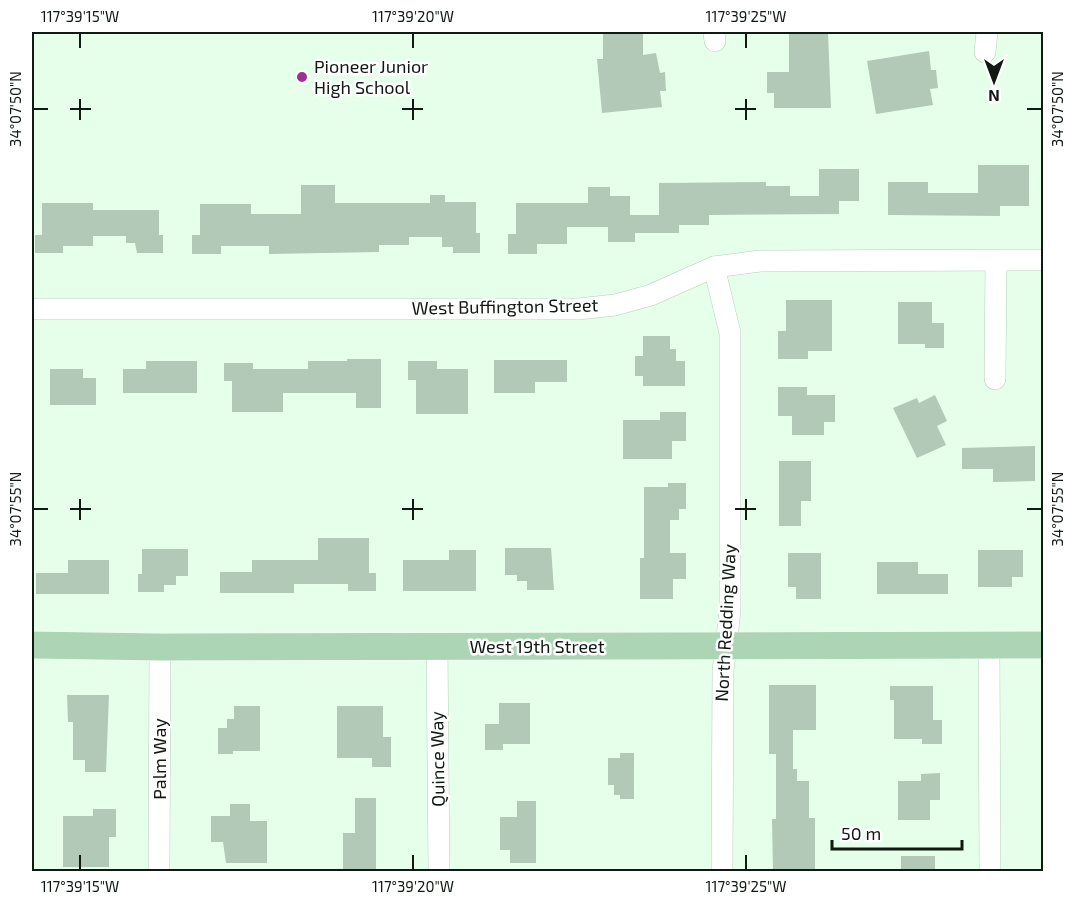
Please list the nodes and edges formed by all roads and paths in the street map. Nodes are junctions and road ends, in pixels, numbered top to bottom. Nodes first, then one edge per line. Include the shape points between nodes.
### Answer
1 (1044, 260) edge
2 (996, 261) junction
3 (714, 267) junction
4 (32, 309) edge
5 (995, 379) dead end
6 (32, 645) edge
7 (989, 645) junction
8 (1044, 645) edge
9 (725, 646) junction
10 (437, 647) junction
11 (160, 648) junction
12 (159, 872) edge
13 (439, 872) edge
14 (722, 872) edge
15 (990, 872) edge

1 - 2 street, West Buffington Street
2 - 3 street, West Buffington Street via 760,261
2 - 5 street
3 - 4 street, West Buffington Street via 651,295 615,305 578,309
3 - 9 street, North Redding Way via 730,333 730,611
6 - 11 main road, West 19th Street
7 - 8 main road, West 19th Street
7 - 9 main road, West 19th Street
7 - 15 street
9 - 10 main road, West 19th Street
9 - 14 street, North Redding Way
10 - 11 main road, West 19th Street
10 - 13 street, Quince Way
11 - 12 street, Palm Way

